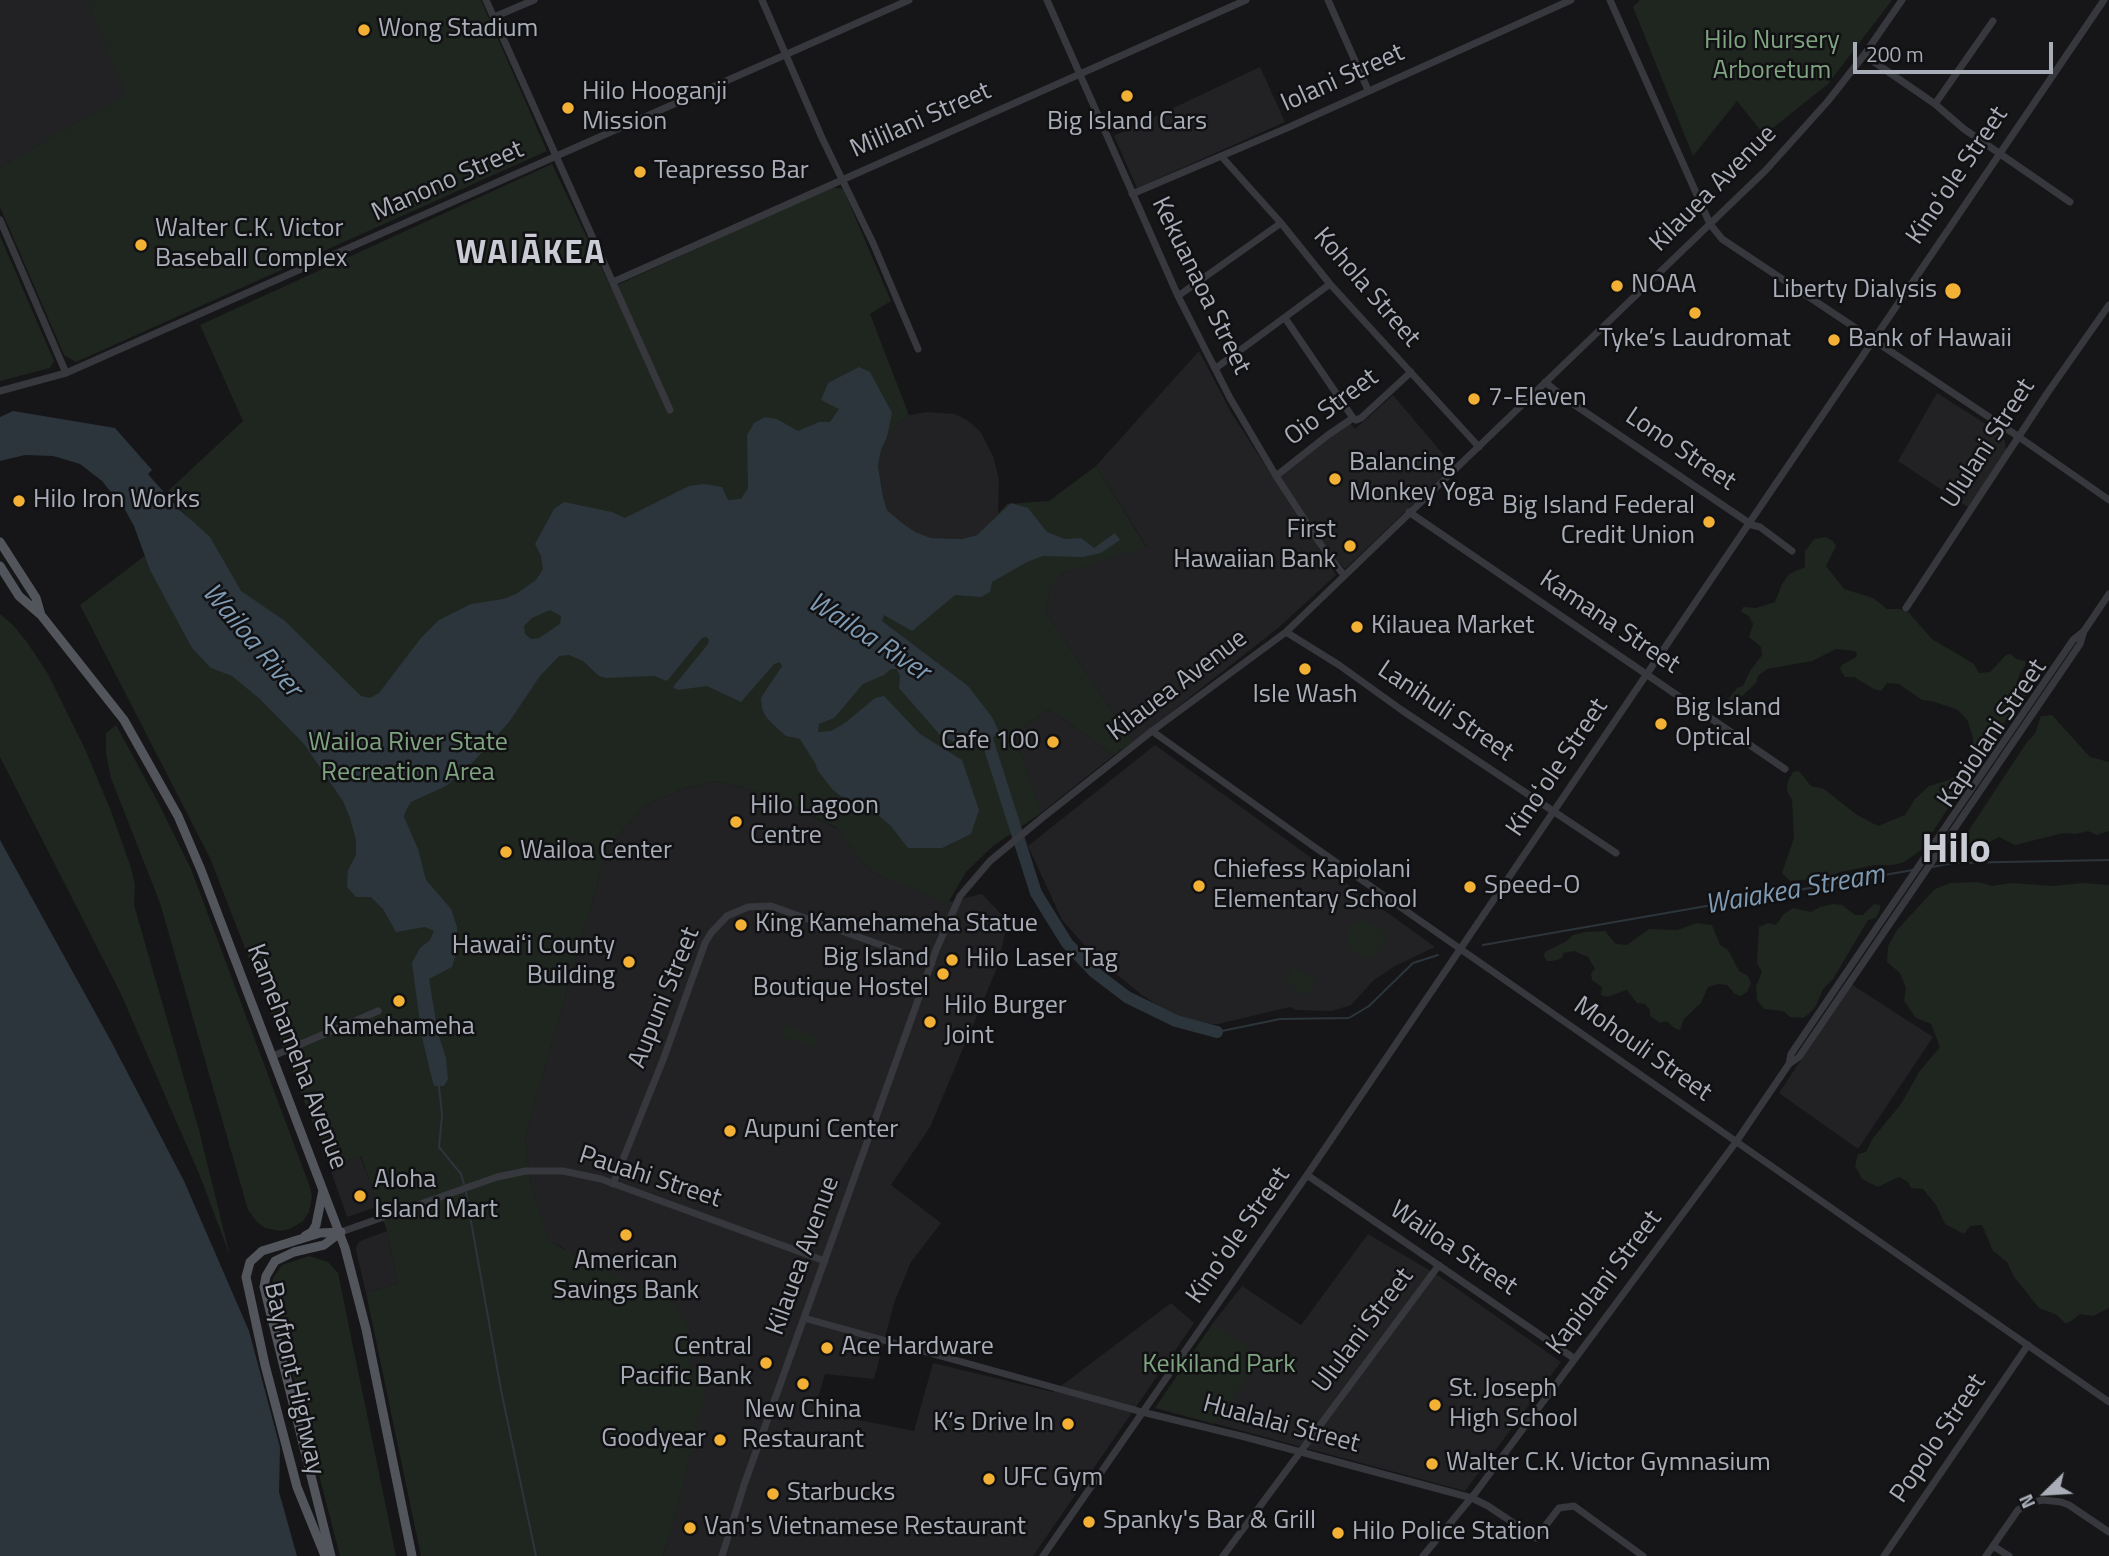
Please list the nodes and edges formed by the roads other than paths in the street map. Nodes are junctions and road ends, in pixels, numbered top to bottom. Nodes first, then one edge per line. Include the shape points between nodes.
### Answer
1 (486, 0) edge
2 (534, 0) edge
3 (762, 0) edge
4 (909, 0) edge
5 (1047, 0) edge
6 (1246, 0) edge
7 (1328, 0) edge
8 (1571, 0) edge
9 (1610, 0) edge
10 (1902, 0) edge
11 (2104, 0) edge
12 (494, 18) junction
13 (1993, 21) dead end
14 (787, 55) junction
15 (1864, 55) junction
16 (1079, 74) junction
17 (1368, 90) junction
18 (1935, 104) junction
19 (1998, 153) junction
20 (557, 157) junction
21 (1222, 157) junction
22 (843, 179) junction
23 (1132, 194) junction
24 (2070, 202) dead end
25 (0, 220) edge
26 (1282, 223) junction
27 (1710, 224) junction
28 (613, 282) junction
29 (1330, 284) junction
30 (1178, 296) junction
31 (2109, 305) edge
32 (1285, 318) junction
33 (1874, 340) junction
34 (918, 349) dead end
35 (1216, 368) junction
36 (1411, 372) junction
37 (66, 373) junction
38 (1545, 382) junction
39 (0, 391) edge
40 (670, 410) dead end
41 (1353, 418) junction
42 (2019, 437) junction
43 (1479, 447) junction
44 (1276, 476) junction
45 (2109, 500) edge
46 (1409, 512) junction
47 (1750, 523) junction
48 (0, 542) edge
49 (1792, 551) dead end
50 (0, 566) edge
51 (1343, 574) junction
52 (2109, 594) edge
53 (1906, 608) dead end
54 (41, 615) junction
55 (2084, 631) junction
56 (1286, 632) junction
57 (1646, 674) junction
58 (1152, 731) junction
59 (1785, 769) dead end
60 (1555, 810) junction
61 (1616, 853) dead end
62 (1460, 949) junction
63 (932, 962) junction
64 (378, 1011) dead end
65 (273, 1056) junction
66 (1789, 1064) junction
67 (1737, 1142) junction
68 (1307, 1175) junction
69 (613, 1184) junction
70 (323, 1189) junction
71 (341, 1232) junction
72 (297, 1241) junction
73 (825, 1261) junction
74 (1439, 1265) junction
75 (804, 1318) junction
76 (2028, 1345) junction
77 (1575, 1359) junction
78 (2109, 1402) edge
79 (1142, 1412) junction
80 (1300, 1451) junction
81 (1472, 1498) junction
82 (2109, 1532) edge
83 (1993, 1546) junction
84 (325, 1556) edge
85 (331, 1556) edge
86 (412, 1556) edge
87 (722, 1556) edge
88 (1043, 1556) edge
89 (1223, 1556) edge
90 (1423, 1556) edge
91 (1643, 1556) edge
92 (1884, 1556) edge
93 (1986, 1556) edge
94 (2009, 1556) edge

1 - 12 street
2 - 12 street
3 - 14 street
4 - 14 street, Manono Street
5 - 16 street, Kekuanaoa Street
6 - 16 street, Mililani Street
7 - 17 street
8 - 17 street, Iolani Street
9 - 27 street
10 - 15 street, Kilauea Avenue
11 - 19 street, Kinoʻole Street
12 - 20 street
13 - 18 street
14 - 20 street, Manono Street
14 - 22 street
15 - 18 street
15 - 27 street, Kilauea Avenue via 1774,162
16 - 22 street, Mililani Street
16 - 23 street, Kekuanaoa Street
17 - 21 street, Iolani Street
18 - 19 street
19 - 24 street
19 - 33 street, Kinoʻole Street
20 - 28 street
20 - 37 street, Manono Street
21 - 23 street, Iolani Street
21 - 26 street, Kohola Street
22 - 28 street, Mililani Street
22 - 34 street
23 - 30 street, Kekuanaoa Street
25 - 37 street
26 - 29 street, Kohola Street
26 - 30 street
27 - 33 street via 1742,254
27 - 38 street, Kilauea Avenue
28 - 40 street
29 - 32 street
29 - 36 street, Kohola Street
30 - 35 street, Kekuanaoa Street
31 - 42 street, Ululani Street
32 - 35 street
32 - 41 street
33 - 42 street
33 - 47 street, Kinoʻole Street
35 - 44 street, Kekuanaoa Street
36 - 41 street, Oio Street via 1361,418
36 - 43 street, Kohola Street
37 - 39 street, Manono Street
38 - 43 street, Kilauea Avenue
38 - 47 street, Lono Street
41 - 44 street, Oio Street
42 - 45 street
42 - 53 street, Ululani Street
43 - 46 street, Kilauea Avenue
44 - 51 street, Kekuanaoa Street
46 - 51 street, Kilauea Avenue
46 - 57 street, Kamana Street
47 - 49 street, Lono Street
47 - 57 street, Kinoʻole Street
48 - 54 main road, Kamehameha Avenue via 36,598
50 - 54 main road, Kamehameha Avenue via 19,596
51 - 56 street, Kilauea Avenue
52 - 55 street, Kapiolani Street
54 - 65 main road, Kamehameha Avenue via 120,712 153,768 201,870
55 - 66 street, Kapiolani Street via 2073,640 1931,847 1791,1054
55 - 66 street, Kapiolani Street via 2080,644 1799,1058
56 - 58 street, Kilauea Avenue
56 - 60 street, Lanihuli Street
57 - 59 street, Kamana Street
57 - 60 street, Kinoʻole Street
58 - 62 street, Mohouli Street
58 - 63 street, Kilauea Avenue via 990,861 960,896
60 - 61 street, Lanihuli Street
60 - 62 street, Kinoʻole Street
62 - 67 street, Mohouli Street
62 - 68 street, Kinoʻole Street
63 - 69 street, Aupuni Street via 771,906 748,907 727,916 705,943
63 - 73 street, Kilauea Avenue
64 - 65 street
65 - 70 main road, Kamehameha Avenue
66 - 67 street, Kapiolani Street
67 - 76 street, Mohouli Street
67 - 77 street, Kapiolani Street
68 - 74 street, Wailoa Street
68 - 79 street, Kinoʻole Street
69 - 71 street, Pauahi Street via 580,1173 544,1170 510,1174
69 - 73 street, Pauahi Street
70 - 71 main road, Kamehameha Avenue
70 - 72 main road via 316,1225
71 - 72 main road, Bayfront Highway
71 - 85 main road, Bayfront Highway via 324,1245 279,1258 268,1270 264,1287
71 - 86 main road, Kamehameha Avenue via 366,1329
72 - 84 main road, Bayfront Highway via 256,1255 247,1269 247,1281 297,1487
73 - 75 street, Kilauea Avenue
74 - 77 street, Wailoa Street
74 - 80 street, Ululani Street
75 - 79 street, Hualalai Street
75 - 87 street, Kilauea Avenue
76 - 78 street, Mohouli Street
76 - 92 street, Popolo Street
77 - 81 street, Kapiolani Street
79 - 80 street, Hualalai Street
79 - 88 street, Kinoʻole Street
80 - 81 street, Hualalai Street
80 - 89 street, Ululani Street
81 - 90 street, Kapiolani Street
81 - 91 street, Hualalai Street via 1536,1538 1559,1508 1574,1506
82 - 83 street via 2061,1502 2043,1500 2018,1510
83 - 93 street
83 - 94 street

